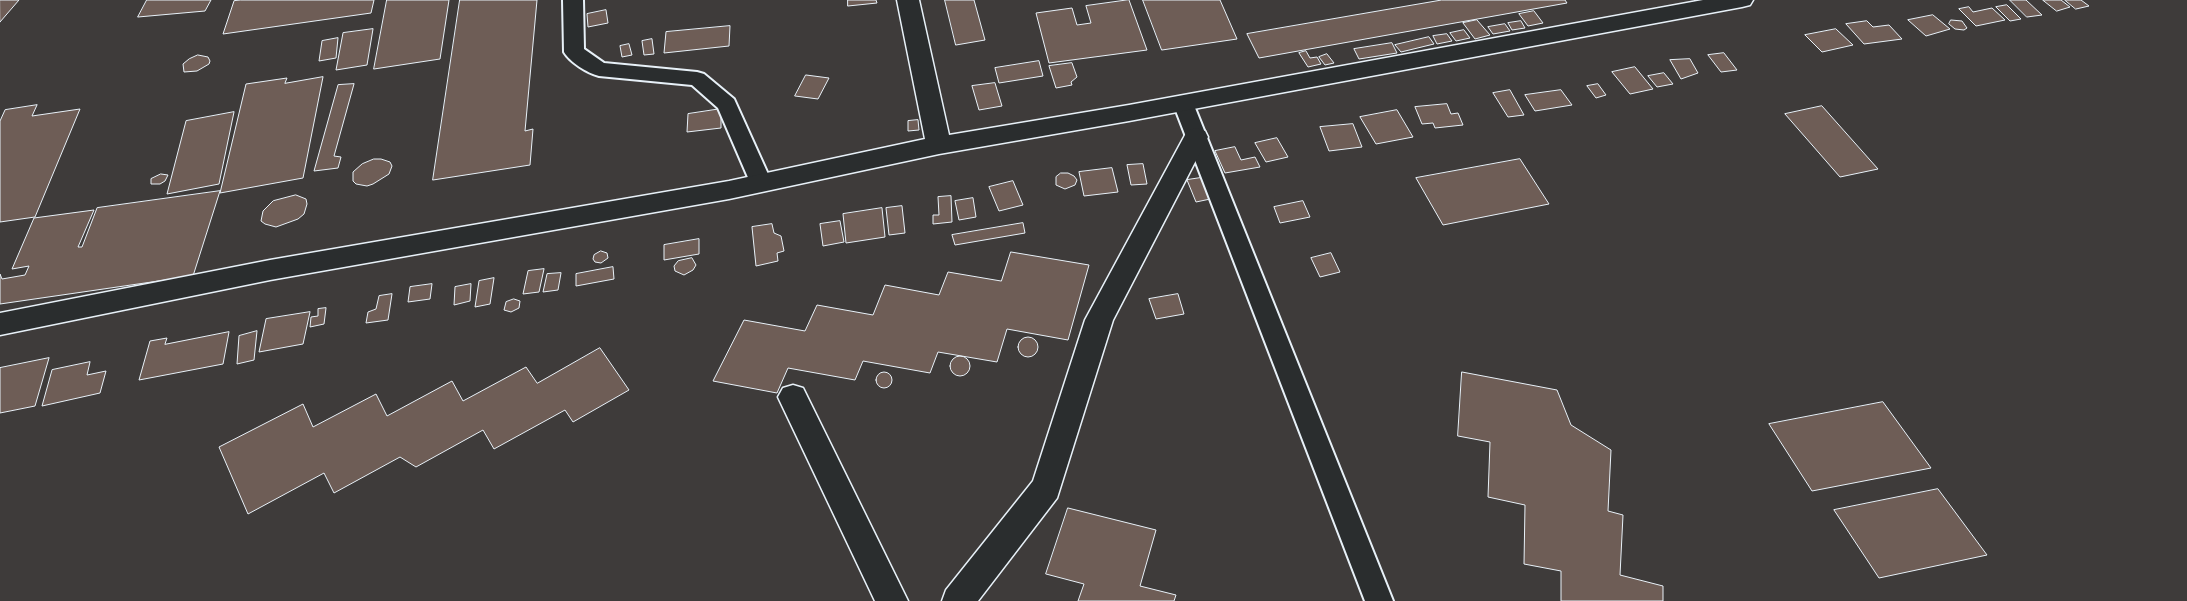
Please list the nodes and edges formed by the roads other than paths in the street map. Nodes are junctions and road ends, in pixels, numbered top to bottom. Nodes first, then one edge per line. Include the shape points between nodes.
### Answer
1 (573, 0) edge
2 (908, 0) edge
3 (1742, 0) edge
4 (1183, 102) junction
5 (1196, 137) junction
6 (939, 145) junction
7 (761, 183) junction
8 (0, 324) edge
9 (793, 397) dead end
10 (892, 601) edge
11 (958, 601) edge
12 (1379, 601) edge

1 - 7 lane via 574,52 598,69 697,79 727,104
2 - 6 street
3 - 4 street
4 - 5 lane
4 - 6 street
5 - 11 street via 1098,320 1046,488
5 - 12 lane
6 - 7 street
7 - 8 street via 270,270
9 - 10 street

